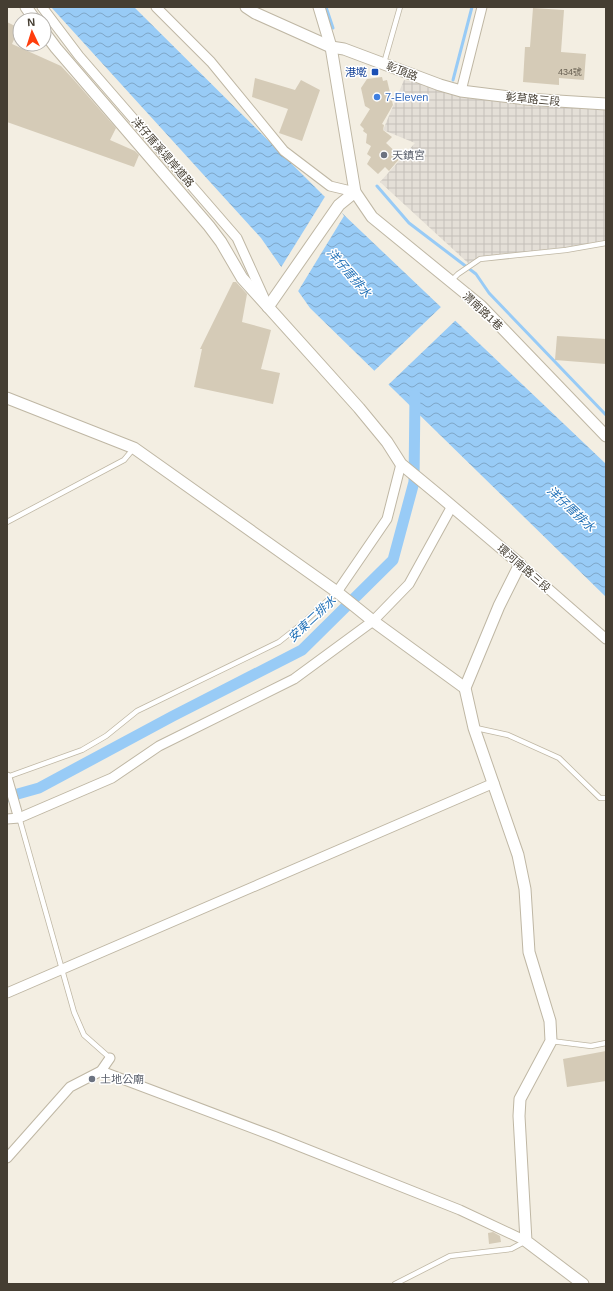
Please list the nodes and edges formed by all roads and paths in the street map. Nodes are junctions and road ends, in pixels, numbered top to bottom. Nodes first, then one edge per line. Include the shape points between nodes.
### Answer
1 (42, 7) edge
2 (156, 7) edge
3 (319, 7) edge
4 (400, 7) edge
5 (482, 7) edge
6 (252, 9) edge
7 (52, 43) edge
8 (331, 47) junction
9 (384, 64) junction
10 (461, 91) junction
11 (606, 104) edge
12 (356, 192) junction
13 (606, 243) edge
14 (451, 281) junction
15 (268, 307) junction
16 (7, 398) edge
17 (606, 436) edge
18 (134, 448) junction
19 (401, 464) junction
20 (452, 506) junction
21 (7, 522) edge
22 (520, 564) junction
23 (340, 595) junction
24 (369, 618) junction
25 (606, 639) edge
26 (465, 688) junction
27 (474, 728) junction
28 (7, 777) edge
29 (494, 783) junction
30 (606, 798) edge
31 (18, 815) junction
32 (7, 818) edge
33 (61, 969) junction
34 (7, 993) edge
35 (551, 1041) junction
36 (606, 1043) edge
37 (106, 1064) junction
38 (7, 1158) edge
39 (526, 1241) junction
40 (395, 1284) edge
41 (583, 1284) edge

1 - 15 street, 洋仔厝溪堤岸道路 via 79,56 237,238
2 - 12 street via 211,62 284,151 330,186
3 - 8 street
4 - 9 lane
5 - 10 street
6 - 8 street
7 - 15 street, 環河南路三段 via 209,226 242,278
8 - 9 street, 彰頂路 via 344,49
8 - 12 street
9 - 10 street, 彰頂路
10 - 11 street, 彰草路三段 via 526,99
12 - 14 street, 渭南路1巷 via 372,217
12 - 15 street via 339,205
13 - 14 lane via 480,259
14 - 17 street, 渭南路1巷 via 481,306
15 - 19 street, 環河南路三段 via 359,408
16 - 18 street
18 - 21 lane via 124,460
18 - 23 street
19 - 20 street, 環河南路三段
19 - 23 street via 387,519
20 - 22 street, 環河南路三段
20 - 24 street via 409,584
22 - 25 street, 環河南路三段
22 - 26 street via 499,606
23 - 24 street
23 - 28 lane via 279,642 136,711 106,736 82,750
24 - 26 street
24 - 31 street via 294,679 158,746 112,778
26 - 27 street
27 - 29 street
27 - 30 lane via 508,735 559,758 600,798
28 - 31 street
29 - 33 street
29 - 35 street via 518,855 525,889 529,952 550,1022
31 - 32 street
31 - 33 lane
33 - 34 street
33 - 37 lane via 84,1035
35 - 36 lane via 591,1046
35 - 39 street via 520,1098
37 - 38 street via 70,1087
37 - 39 street via 276,1137 460,1210
39 - 40 lane via 511,1249 450,1256
39 - 41 street

